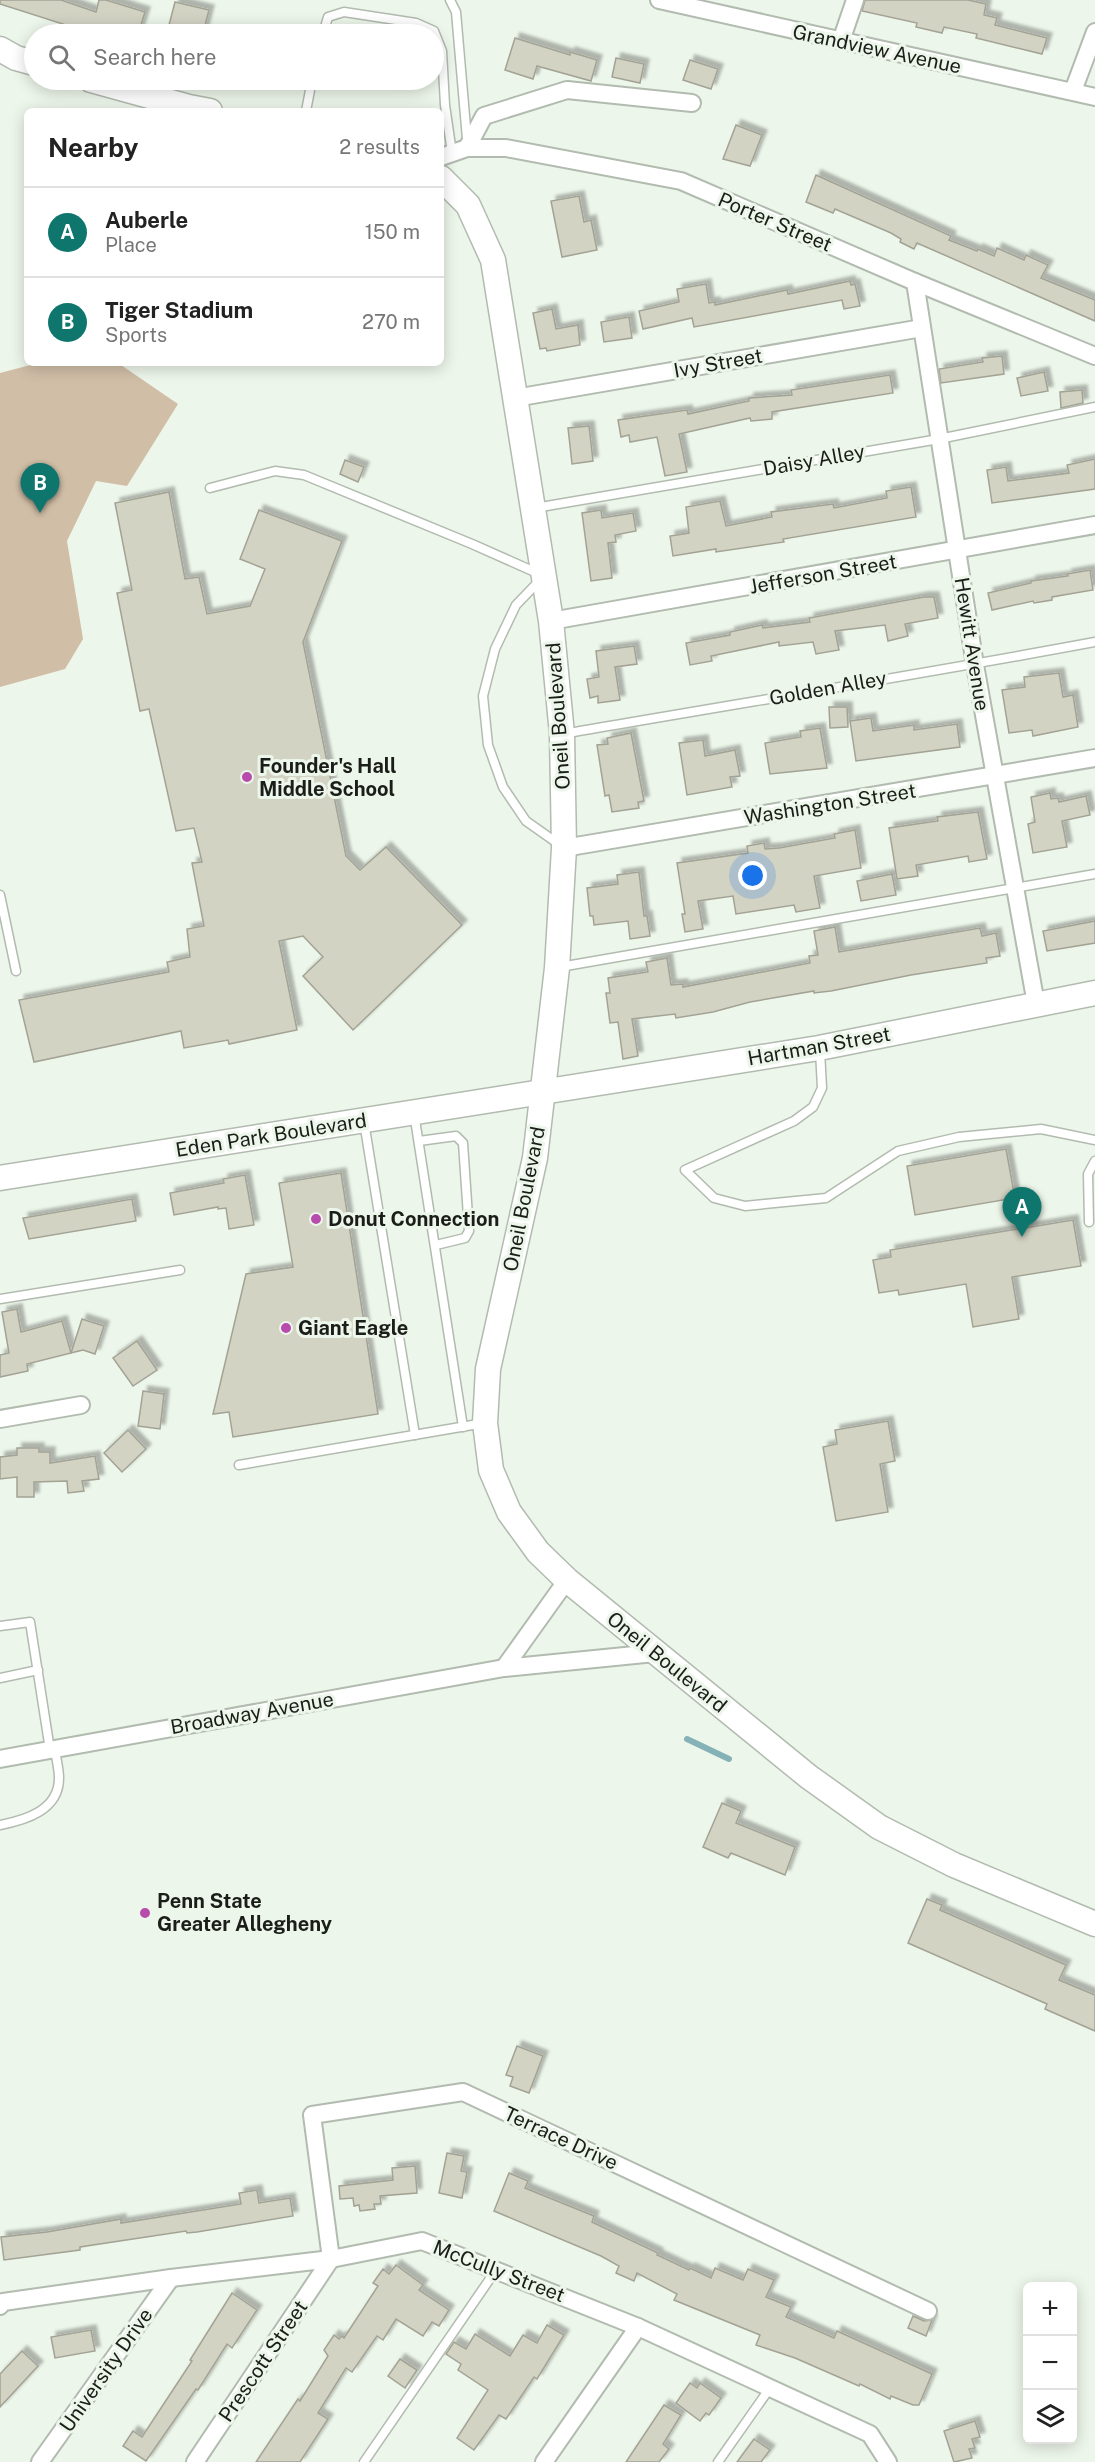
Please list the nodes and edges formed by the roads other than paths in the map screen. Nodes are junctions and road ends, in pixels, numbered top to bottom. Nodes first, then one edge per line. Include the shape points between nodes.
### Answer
1 (450, 0) edge
2 (659, 0) edge
3 (855, 0) edge
4 (326, 24) edge
5 (418, 24) edge
6 (1095, 32) edge
7 (841, 41) junction
8 (0, 49) edge
9 (24, 60) edge
10 (444, 87) edge
11 (126, 90) edge
12 (310, 90) edge
13 (1073, 92) junction
14 (1095, 97) edge
15 (692, 103) dead end
16 (189, 108) edge
17 (307, 108) edge
18 (453, 153) edge
19 (444, 181) edge
20 (915, 282) junction
21 (922, 328) junction
22 (1095, 356) edge
23 (515, 398) junction
24 (1095, 407) edge
25 (939, 439) junction
26 (210, 488) dead end
27 (533, 509) junction
28 (1095, 525) edge
29 (957, 550) junction
30 (544, 576) junction
31 (551, 621) junction
32 (1095, 642) edge
33 (975, 664) junction
34 (562, 734) junction
35 (1095, 758) edge
36 (995, 776) junction
37 (564, 848) junction
38 (1095, 874) edge
39 (1015, 888) junction
40 (0, 896) edge
41 (557, 968) junction
42 (16, 971) dead end
43 (1095, 993) edge
44 (1036, 1004) junction
45 (819, 1048) junction
46 (543, 1092) junction
47 (414, 1112) junction
48 (363, 1120) junction
49 (1095, 1140) edge
50 (419, 1141) junction
51 (1095, 1161) edge
52 (0, 1178) edge
53 (1089, 1222) dead end
54 (436, 1245) junction
55 (180, 1270) dead end
56 (0, 1299) edge
57 (81, 1405) dead end
58 (0, 1419) edge
59 (474, 1425) junction
60 (416, 1435) junction
61 (238, 1465) dead end
62 (567, 1580) junction
63 (0, 1626) edge
64 (655, 1653) junction
65 (504, 1668) junction
66 (38, 1670) junction
67 (0, 1678) edge
68 (52, 1749) junction
69 (0, 1759) edge
70 (0, 1825) edge
71 (1095, 1924) edge
72 (331, 2259) junction
73 (497, 2269) junction
74 (171, 2278) junction
75 (0, 2306) edge
76 (928, 2311) dead end
77 (638, 2327) junction
78 (770, 2388) junction
79 (40, 2462) edge
80 (195, 2462) edge
81 (364, 2462) edge
82 (544, 2462) edge
83 (718, 2462) edge
84 (888, 2462) edge

1 - 18 lane via 456,12
2 - 7 street, Grandview Avenue
3 - 7 street
4 - 5 lane via 328,17 344,12
6 - 13 street
7 - 13 street, Grandview Avenue
8 - 9 street
10 - 18 lane
11 - 16 street
12 - 17 lane
13 - 14 street, Grandview Avenue
15 - 18 street via 567,90 484,116
18 - 20 street, Porter Street via 506,148 681,181
19 - 23 street, Oneil Boulevard via 468,205 493,260
20 - 21 street, Hewitt Avenue
20 - 22 street, Porter Street
21 - 23 street, Ivy Street
21 - 25 street, Hewitt Avenue
23 - 27 street, Oneil Boulevard
24 - 25 lane, Daisy Alley
25 - 27 lane, Daisy Alley
25 - 29 street, Hewitt Avenue
26 - 30 lane via 275,471 304,475
27 - 30 street, Oneil Boulevard
28 - 29 street, Jefferson Street
29 - 31 street, Jefferson Street
29 - 33 street, Hewitt Avenue
30 - 31 street, Oneil Boulevard
30 - 37 lane via 516,605 495,649 483,696 488,746 503,787 526,821
31 - 34 street, Oneil Boulevard
32 - 33 lane, Golden Alley
33 - 34 lane, Golden Alley
33 - 36 street, Hewitt Avenue
34 - 37 street, Oneil Boulevard
35 - 36 street, Washington Street
36 - 37 street, Washington Street
36 - 39 street, Hewitt Avenue
37 - 41 street, Oneil Boulevard
38 - 39 lane
39 - 41 lane
39 - 44 street, Hewitt Avenue
40 - 42 lane
41 - 46 street, Oneil Boulevard
43 - 44 street, Hartman Street
44 - 45 street, Hartman Street
45 - 46 street, Hartman Street
45 - 49 lane via 822,1088 813,1107 794,1121 685,1170 714,1197 745,1206 826,1198 898,1151 959,1137 1041,1129
46 - 47 street, Eden Park Boulevard
46 - 59 street, Oneil Boulevard via 535,1158
47 - 48 street, Eden Park Boulevard
47 - 50 lane
48 - 52 street, Eden Park Boulevard
48 - 60 lane
50 - 54 lane
50 - 54 lane via 456,1136 463,1143 469,1231 465,1238
51 - 53 lane via 1088,1174
54 - 59 lane
55 - 56 lane
57 - 58 street
59 - 60 lane
59 - 62 street, Oneil Boulevard via 509,1512 538,1552
60 - 61 lane
62 - 64 street, Oneil Boulevard
62 - 65 street
63 - 66 lane via 30,1622
64 - 65 street, Broadway Avenue
64 - 71 street, Oneil Boulevard via 809,1777 879,1827 954,1865
65 - 68 street, Broadway Avenue
66 - 67 lane
66 - 68 lane
68 - 69 street, Broadway Avenue
68 - 70 lane via 59,1779 56,1795 43,1810
72 - 73 street, McCully Street via 422,2241
72 - 74 street, McCully Street
72 - 76 street, Terrace Drive via 312,2115 463,2092
72 - 80 street, Prescott Street
73 - 77 street, McCully Street
73 - 81 lane
74 - 75 street, McCully Street via 3,2302
74 - 79 street, University Drive
77 - 78 street, McCully Street
77 - 82 street
78 - 83 lane
78 - 84 street, McCully Street via 870,2434

